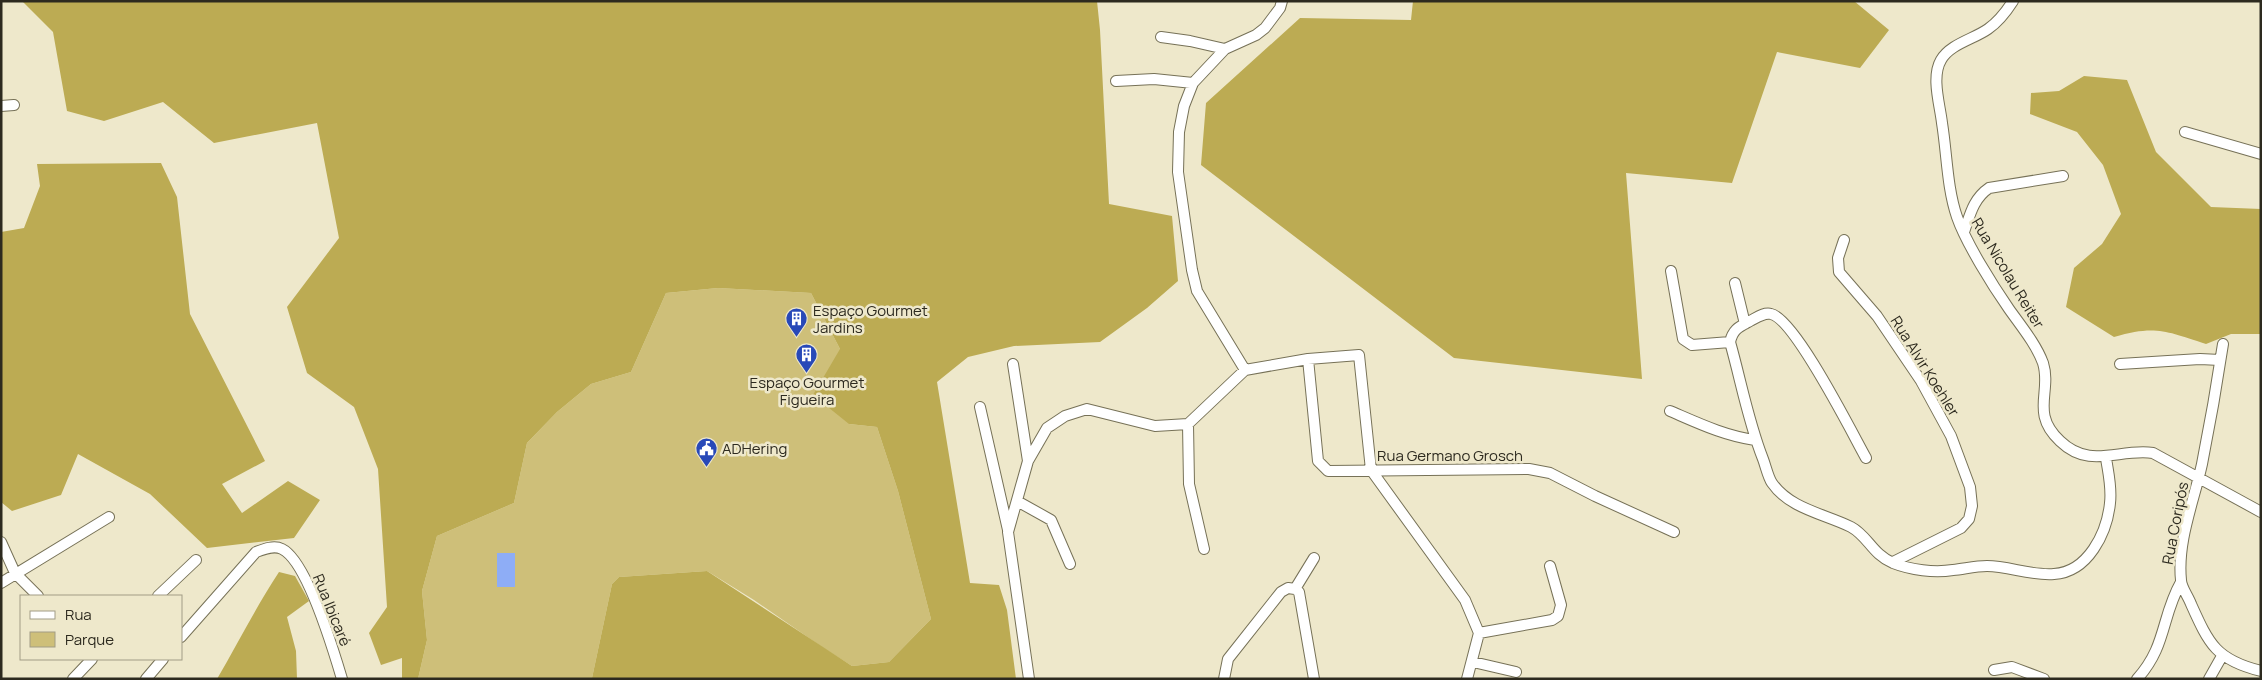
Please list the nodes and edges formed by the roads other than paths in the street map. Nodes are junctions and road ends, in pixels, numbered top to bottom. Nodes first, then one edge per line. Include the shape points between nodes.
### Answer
1 (1282, 1) edge
2 (2013, 1) edge
3 (1161, 38) dead end
4 (1225, 49) junction
5 (1116, 81) dead end
6 (1193, 83) junction
7 (14, 105) dead end
8 (1, 106) edge
9 (2185, 132) dead end
10 (2261, 154) edge
11 (2063, 176) dead end
12 (1964, 232) junction
13 (1844, 240) dead end
14 (1671, 271) dead end
15 (1736, 283) dead end
16 (1745, 324) junction
17 (1730, 342) junction
18 (2223, 344) dead end
19 (1308, 359) junction
20 (2220, 360) junction
21 (1013, 364) dead end
22 (2120, 364) dead end
23 (1245, 370) junction
24 (980, 407) dead end
25 (1670, 411) dead end
26 (1188, 424) junction
27 (1755, 440) junction
28 (1866, 458) dead end
29 (2106, 458) junction
30 (1028, 461) junction
31 (1371, 470) junction
32 (2198, 476) junction
33 (1017, 501) junction
34 (2261, 512) edge
35 (110, 517) dead end
36 (1008, 532) junction
37 (1674, 532) dead end
38 (1, 542) edge
39 (1204, 549) dead end
40 (1314, 558) dead end
41 (196, 560) dead end
42 (1892, 562) junction
43 (1070, 564) dead end
44 (1550, 566) dead end
45 (15, 572) junction
46 (2180, 582) junction
47 (1, 583) edge
48 (1295, 589) junction
49 (37, 595) edge
50 (159, 595) edge
51 (1479, 633) junction
52 (182, 635) edge
53 (2222, 656) junction
54 (91, 660) edge
55 (162, 660) edge
56 (1473, 662) junction
57 (1994, 670) dead end
58 (2261, 671) edge
59 (1516, 672) dead end
60 (73, 679) edge
61 (146, 679) edge
62 (342, 679) edge
63 (1029, 679) edge
64 (1224, 679) edge
65 (1314, 679) edge
66 (1467, 679) edge
67 (2044, 679) edge
68 (2137, 679) edge
69 (2210, 679) edge

1 - 4 street via 1265,28
2 - 12 street, Rua Nicolau Reiter via 1987,30 1951,50 1941,60 1937,75 1953,199
3 - 4 street
4 - 6 street
5 - 6 street via 1154,79
6 - 23 street via 1179,132 1178,172 1192,270 1197,291
7 - 8 street
9 - 10 street
11 - 12 street via 1989,188 1972,206
12 - 29 street, Rua Nicolau Reiter via 2043,363 2044,415 2050,431 2076,452
13 - 42 street, Rua Alvir Koehler via 1838,258 1839,272 1877,316 1921,380 1951,436 1970,487 1972,506 1969,519 1961,528
14 - 17 street via 1683,339 1692,344
15 - 16 street
16 - 17 street via 1732,333
16 - 28 street via 1762,315 1771,314 1779,318 1809,355
17 - 27 street
18 - 20 street, Rua Coripós
19 - 23 street
19 - 31 street, Rua Germano Grosch via 1318,460 1328,470
19 - 31 street via 1359,355
20 - 22 street
20 - 32 street, Rua Coripós
21 - 30 street
23 - 26 street
24 - 36 street
25 - 27 street via 1731,435
26 - 30 street via 1155,426 1087,409 1065,416 1047,428
26 - 39 street via 1189,484
27 - 42 street via 1772,483 1783,495 1816,514 1860,532 1874,551
29 - 32 street, Rua Nicolau Reiter via 2133,451 2154,453
29 - 42 street via 2110,487 2108,515 2094,548 2076,567 2054,574 2002,566 1950,571 1918,570
30 - 33 street
31 - 37 street, Rua Germano Grosch via 1529,469 1550,473
31 - 51 street via 1465,600
32 - 34 street, Rua Nicolau Reiter
32 - 46 street, Rua Coripós via 2180,561
33 - 36 street
33 - 43 street via 1051,520
35 - 45 street
36 - 63 street
38 - 45 street
40 - 48 street
41 - 50 street
44 - 51 street via 1561,606 1558,616 1552,620
45 - 47 street
45 - 49 street
46 - 53 street, Rua Coripós via 2204,633
46 - 68 street via 2162,640
48 - 64 street via 1281,592 1236,647 1228,659
48 - 65 street via 1299,592
51 - 56 street
52 - 62 street, Rua Ibicaré via 256,552 270,547 282,548 292,556 313,594
53 - 58 street, Rua Coripós
53 - 69 street
54 - 60 street
55 - 61 street
56 - 59 street
56 - 66 street
57 - 67 street via 2012,667

